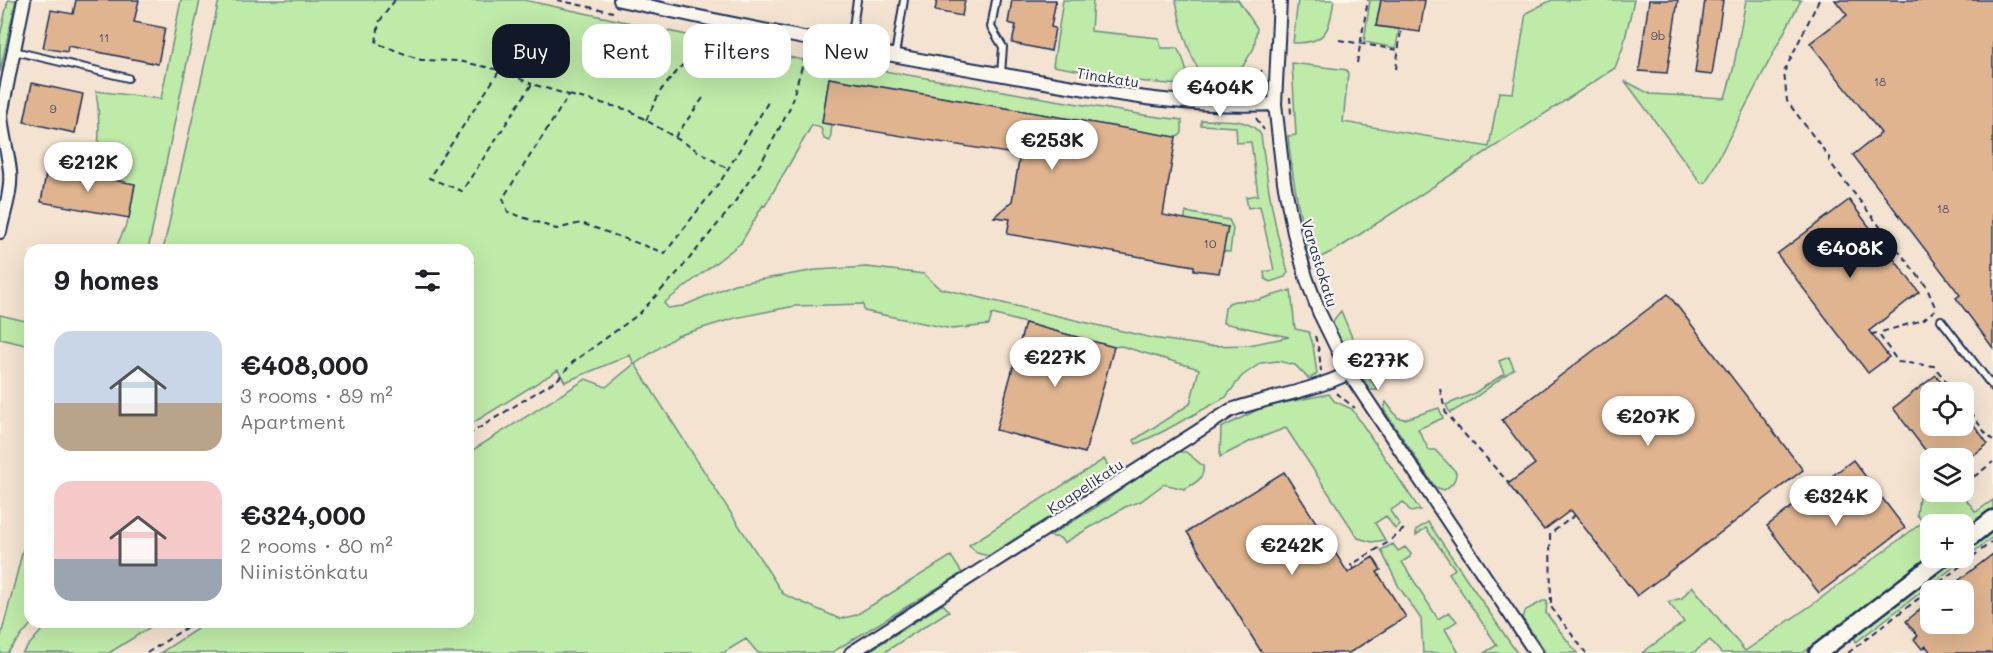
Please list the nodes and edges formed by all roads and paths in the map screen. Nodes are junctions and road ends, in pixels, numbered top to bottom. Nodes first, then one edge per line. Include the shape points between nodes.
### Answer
1 (24, 0) edge
2 (395, 0) edge
3 (621, 0) edge
4 (857, 0) edge
5 (903, 0) edge
6 (996, 0) edge
7 (1280, 0) edge
8 (1368, 0) edge
9 (1819, 0) edge
10 (854, 24) edge
11 (1401, 30) dead end
12 (803, 38) edge
13 (1339, 40) dead end
14 (1361, 44) junction
15 (1398, 50) junction
16 (13, 51) junction
17 (890, 55) edge
18 (895, 56) junction
19 (803, 63) edge
20 (1357, 63) dead end
21 (683, 64) edge
22 (492, 68) edge
23 (1396, 69) dead end
24 (1001, 74) junction
25 (128, 78) dead end
26 (495, 78) edge
27 (518, 78) edge
28 (532, 84) junction
29 (569, 95) junction
30 (703, 98) dead end
31 (770, 99) dead end
32 (1275, 104) junction
33 (646, 120) junction
34 (675, 137) junction
35 (728, 169) junction
36 (0, 232) edge
37 (1941, 320) dead end
38 (1878, 333) junction
39 (1871, 334) dead end
40 (1348, 374) junction
41 (1946, 382) edge
42 (1993, 387) edge
43 (1440, 389) dead end
44 (1974, 417) edge
45 (474, 431) edge
46 (1993, 440) edge
47 (1993, 462) edge
48 (1974, 476) edge
49 (1509, 483) dead end
50 (1575, 515) dead end
51 (1993, 519) edge
52 (1404, 529) dead end
53 (1974, 534) edge
54 (1993, 541) edge
55 (1929, 568) edge
56 (1354, 569) dead end
57 (186, 628) edge
58 (147, 653) edge
59 (851, 653) edge
60 (1536, 653) edge
61 (1586, 653) edge
62 (1818, 653) edge
63 (1848, 653) edge

1 - 16 street
2 - 22 path via 380,22 376,44 421,60 459,61
3 - 12 street, Tinakatu
4 - 10 lane
5 - 18 lane
6 - 24 lane via 991,27 1003,47
7 - 32 street, Varastokatu
8 - 14 path
9 - 38 path via 1784,72 1787,101 1926,286 1936,309 1923,320
11 - 15 path
13 - 14 path
14 - 15 path
14 - 20 path
15 - 23 path
16 - 25 lane
16 - 36 street via 1,115 10,184
17 - 18 street, Tinakatu
18 - 24 street, Tinakatu
19 - 45 path via 789,110 761,163 730,209 680,270 639,314 573,362 558,380
21 - 33 path via 661,90
24 - 32 street, Tinakatu via 1165,100
26 - 28 path via 429,178 462,191
27 - 28 path
28 - 29 path
29 - 33 path via 629,110
29 - 35 path via 503,198 508,212 556,229 581,223 664,253
30 - 34 path
31 - 35 path
32 - 40 street, Varastokatu via 1284,182 1300,255 1319,312
33 - 34 path
34 - 35 path
37 - 42 lane
38 - 39 path
38 - 41 path via 1898,362 1934,366
40 - 59 street, Kaapelikatu via 1329,383 1231,410
40 - 60 street, Varastokatu
43 - 49 path via 1446,414
44 - 46 path
47 - 48 path
50 - 61 path via 1550,534 1551,607
51 - 53 street
52 - 56 path via 1351,565
54 - 63 path
55 - 62 street
57 - 58 path

